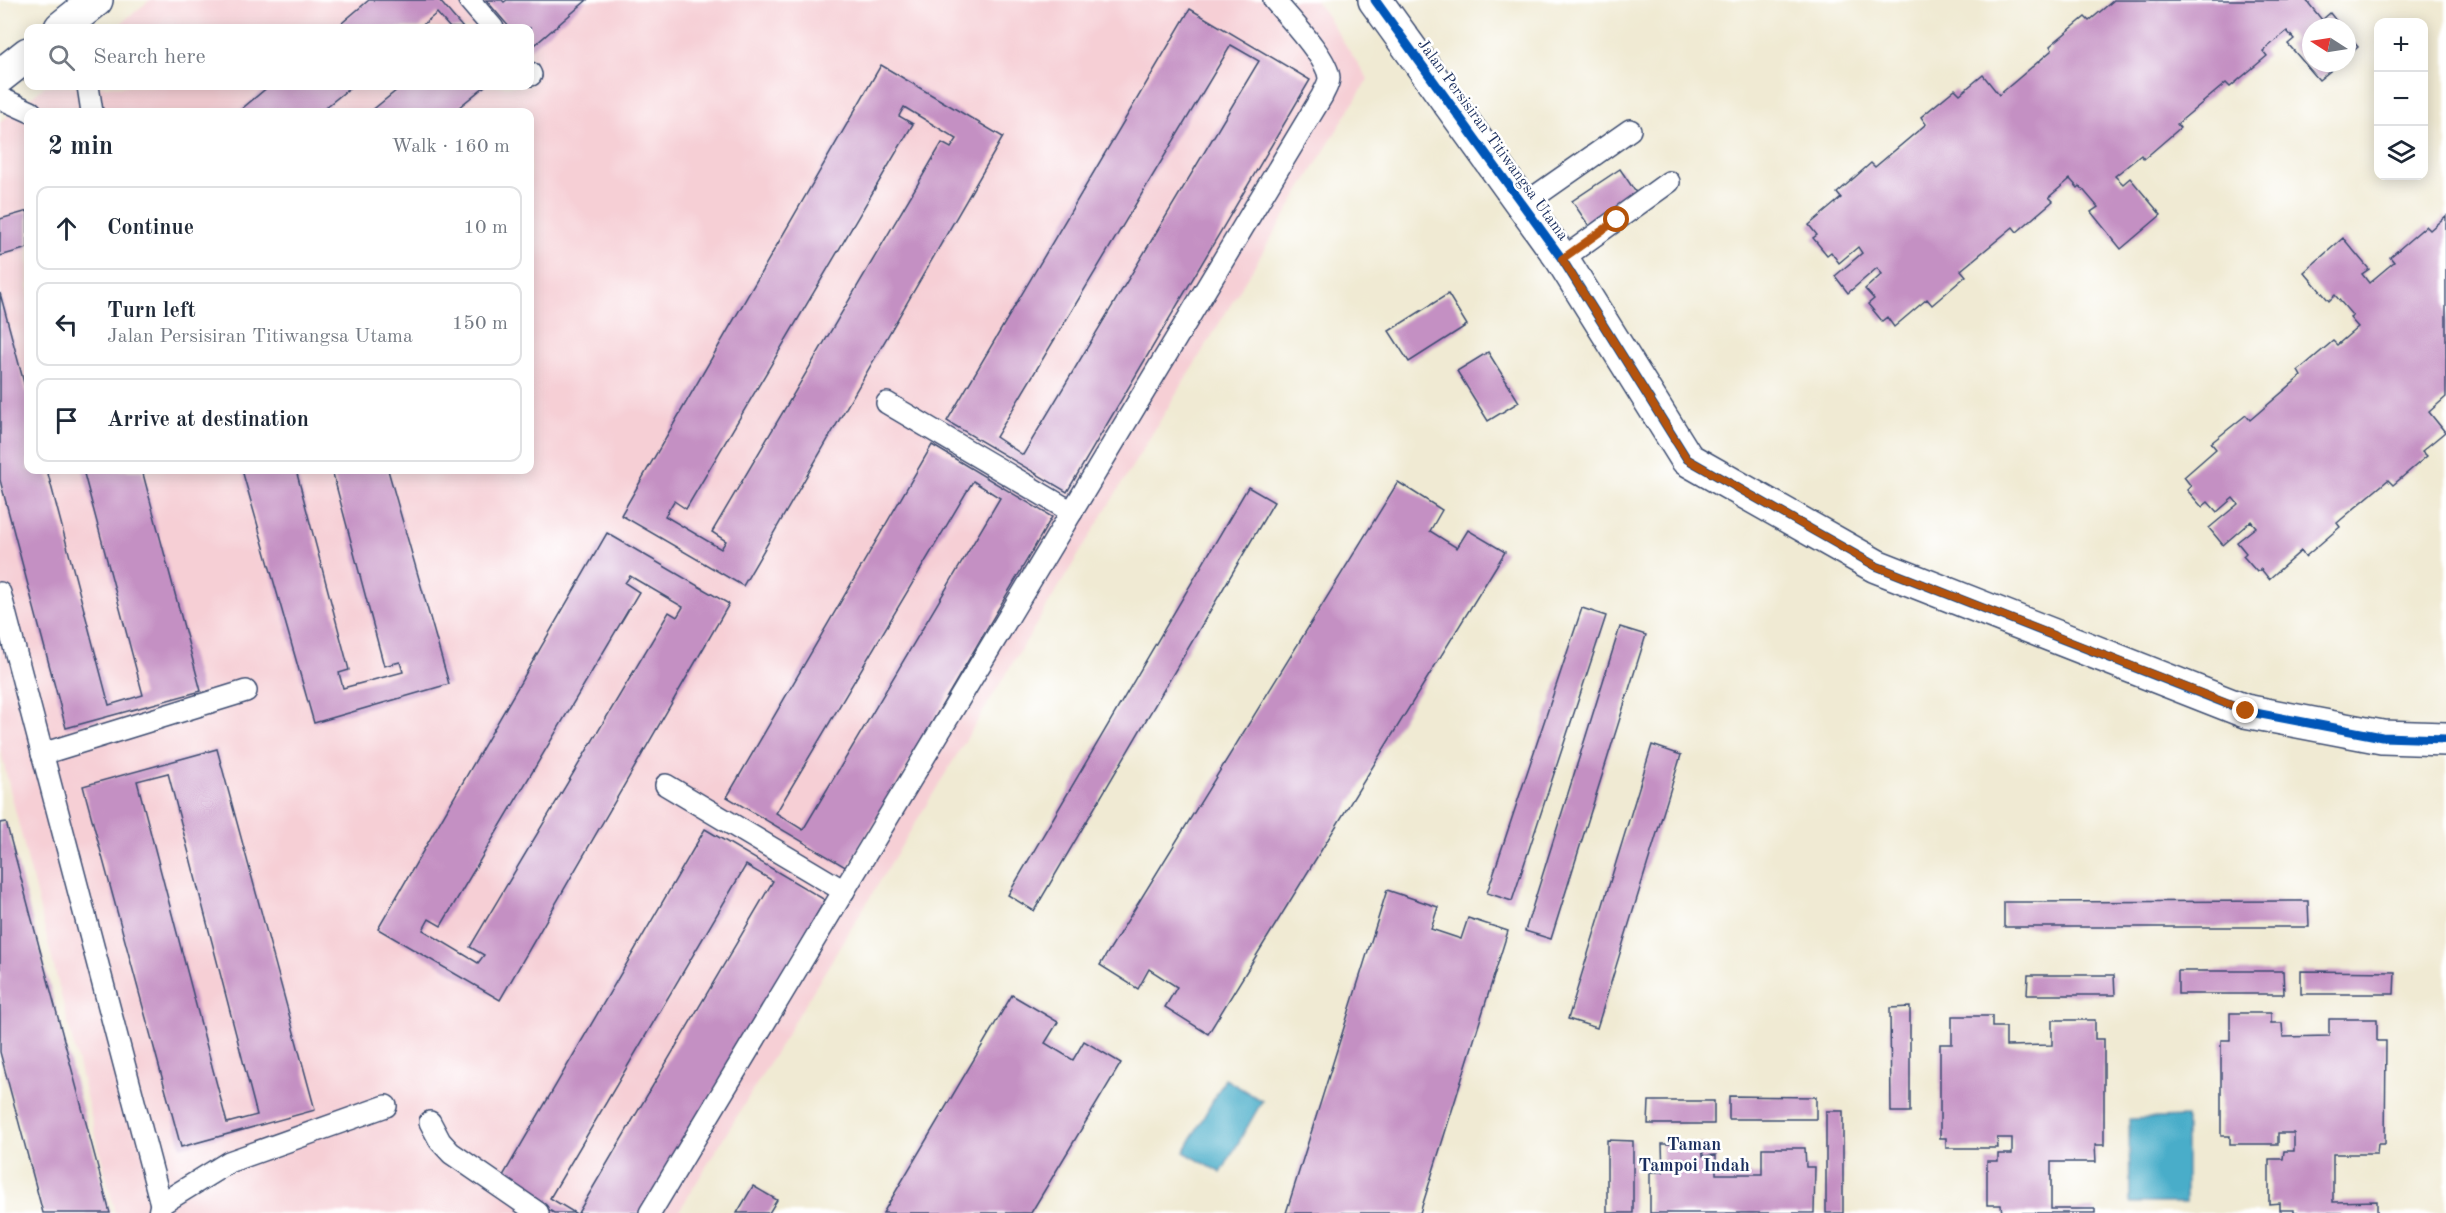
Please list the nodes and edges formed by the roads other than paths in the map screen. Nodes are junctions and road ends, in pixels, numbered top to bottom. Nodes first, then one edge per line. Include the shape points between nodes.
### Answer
1 (469, 0) edge
2 (1274, 0) edge
3 (1375, 0) edge
4 (490, 24) edge
5 (24, 57) edge
6 (0, 76) edge
7 (89, 90) edge
8 (0, 98) edge
9 (24, 108) edge
10 (91, 108) edge
11 (1630, 130) dead end
12 (1669, 182) dead end
13 (1523, 205) junction
14 (1562, 259) junction
15 (887, 404) dead end
16 (1072, 512) junction
17 (0, 593) edge
18 (246, 691) dead end
19 (2446, 740) edge
20 (42, 754) junction
21 (666, 785) dead end
22 (844, 891) junction
23 (386, 1106) dead end
24 (430, 1122) dead end
25 (160, 1209) edge
26 (538, 1213) edge
27 (650, 1213) edge

1 - 4 lane
2 - 16 lane via 1316,50 1329,80
3 - 13 street, Jalan Persisiran Titiwangsa Utama
5 - 6 street
7 - 10 lane
8 - 9 lane
11 - 13 lane
12 - 14 lane
13 - 14 street, Jalan Persisiran Titiwangsa Utama
14 - 19 street, Jalan Persisiran Titiwangsa Utama via 1687,459 1876,566 2246,711 2382,737
15 - 16 lane
16 - 22 lane
17 - 20 lane
18 - 20 lane
20 - 25 lane
21 - 22 lane
22 - 27 lane
23 - 25 lane via 229,1162
24 - 26 lane via 451,1153

